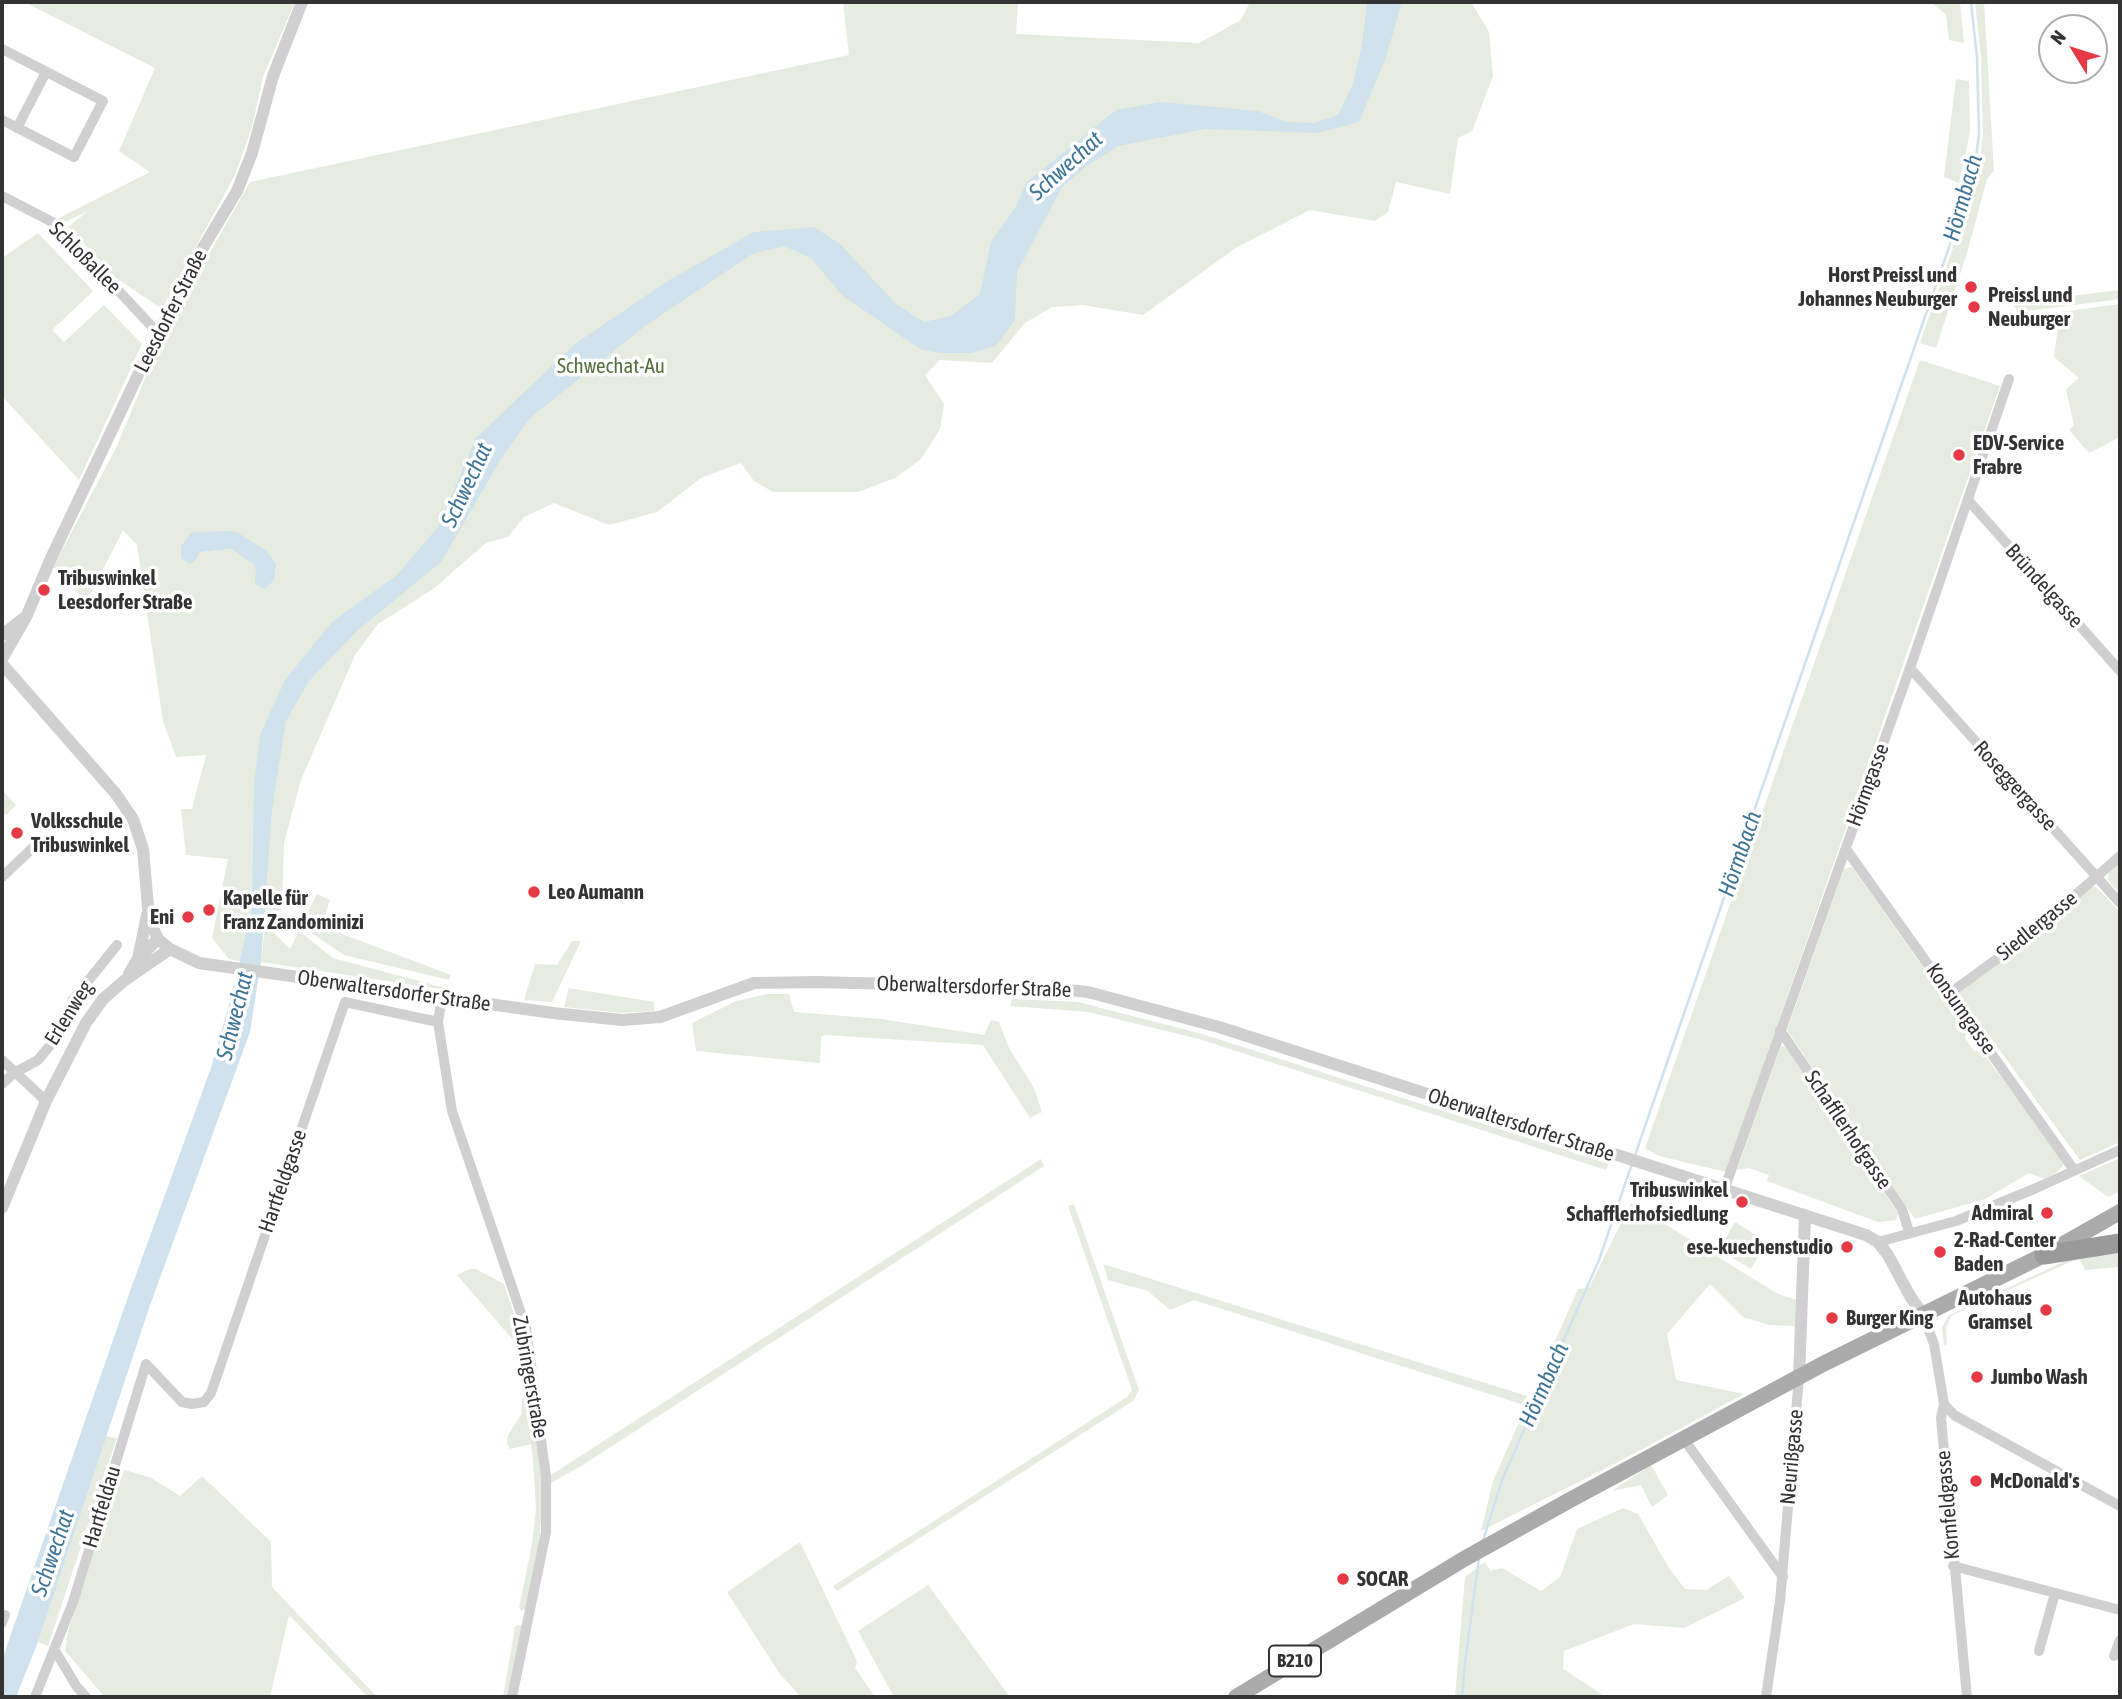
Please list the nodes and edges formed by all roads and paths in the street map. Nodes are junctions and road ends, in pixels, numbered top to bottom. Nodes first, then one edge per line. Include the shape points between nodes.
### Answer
1 (302, 2) edge
2 (2, 49) edge
3 (46, 72) junction
4 (2, 120) edge
5 (17, 128) junction
6 (2, 196) edge
7 (158, 333) junction
8 (2010, 379) dead end
9 (1968, 500) junction
10 (27, 615) junction
11 (2, 635) edge
12 (2, 662) edge
13 (1910, 668) junction
14 (2120, 671) edge
15 (41, 840) dead end
16 (1846, 849) junction
17 (2120, 856) edge
18 (2, 877) edge
19 (2097, 877) junction
20 (2120, 903) edge
21 (148, 908) junction
22 (158, 939) junction
23 (117, 945) dead end
24 (170, 949) junction
25 (137, 960) junction
26 (125, 980) junction
27 (1950, 993) junction
28 (442, 997) junction
29 (439, 1022) junction
30 (1780, 1030) junction
31 (2, 1060) edge
32 (14, 1073) junction
33 (2, 1084) edge
34 (46, 1101) junction
35 (2120, 1150) edge
36 (2074, 1170) junction
37 (1724, 1191) junction
38 (2, 1208) edge
39 (2120, 1212) edge
40 (1805, 1216) junction
41 (1909, 1232) junction
42 (1878, 1242) junction
43 (2120, 1243) edge
44 (2044, 1255) junction
45 (1923, 1315) junction
46 (146, 1364) joint
47 (1799, 1377) junction
48 (1944, 1404) junction
49 (1683, 1438) junction
50 (2120, 1506) edge
51 (1953, 1566) junction
52 (1783, 1577) junction
53 (2055, 1593) junction
54 (2120, 1610) edge
55 (2120, 1640) edge
56 (54, 1648) junction
57 (2039, 1651) dead end
58 (2114, 1656) dead end
59 (35, 1697) edge
60 (86, 1697) edge
61 (512, 1697) edge
62 (1236, 1697) edge
63 (1766, 1697) edge
64 (1967, 1697) edge

1 - 7 street, Leesdorfer Straße via 237,191
2 - 3 street
3 - 5 street
3 - 5 street via 103,101 74,157
4 - 5 street
6 - 7 street, Schloßallee via 56,224
7 - 10 street, Leesdorfer Straße
8 - 9 street, Hörmgasse
9 - 13 street, Hörmgasse
9 - 14 street, Bründelgasse
10 - 11 street, Leesdorfer Straße
10 - 12 street, Leesdorfer Straße
12 - 21 street via 133,819 143,849
13 - 16 street, Hörmgasse
13 - 19 street, Roseggergasse
15 - 18 street
16 - 27 street, Konsumgasse
16 - 30 street, Hörmgasse
17 - 19 street, Siedlergasse
19 - 20 street, Roseggergasse
19 - 27 street, Siedlergasse via 2030,935
21 - 22 street
21 - 25 street
22 - 24 street, Oberwaltersdorfer Straße
22 - 25 street
23 - 32 street, Erlenweg via 72,1002 62,1031 38,1060
24 - 26 street
24 - 28 street, Oberwaltersdorfer Straße via 218,966
25 - 26 street
26 - 34 street via 103,999 86,1023
27 - 36 street, Konsumgasse
28 - 29 street
28 - 37 street, Oberwaltersdorfer Straße via 622,1020 660,1017 754,983 1088,992 1219,1027
29 - 46 street, Hartfeldgasse via 345,1002 211,1393 204,1402 182,1402
29 - 61 street, Zubringerstraße via 452,1111 526,1328 546,1477 546,1531
30 - 37 street, Hörmgasse
30 - 41 street, Schafflerhofgasse via 1902,1209
31 - 32 street
32 - 33 street, Erlenweg
32 - 34 street
34 - 38 street
35 - 36 street
36 - 41 street via 1956,1221
37 - 40 street, Oberwaltersdorfer Straße
39 - 44 main road, B210
40 - 42 street, Oberwaltersdorfer Straße
40 - 47 street, Neurißgasse
41 - 42 street
42 - 45 street
43 - 44 highway
44 - 45 main road, B210
45 - 47 main road, B210
45 - 48 street, Kornfeldgasse via 1934,1344
46 - 56 street, Hartfeldau via 73,1602
47 - 49 main road, B210
47 - 52 street, Neurißgasse
48 - 50 street via 1954,1415
48 - 51 street, Kornfeldgasse via 1941,1418
49 - 52 street
49 - 62 main road, B210 via 1464,1559
51 - 53 street
51 - 64 street, Kornfeldgasse
52 - 63 street, Neurißgasse
53 - 54 street
53 - 57 street
55 - 58 street
56 - 59 street, Hartfeldau
56 - 60 street

